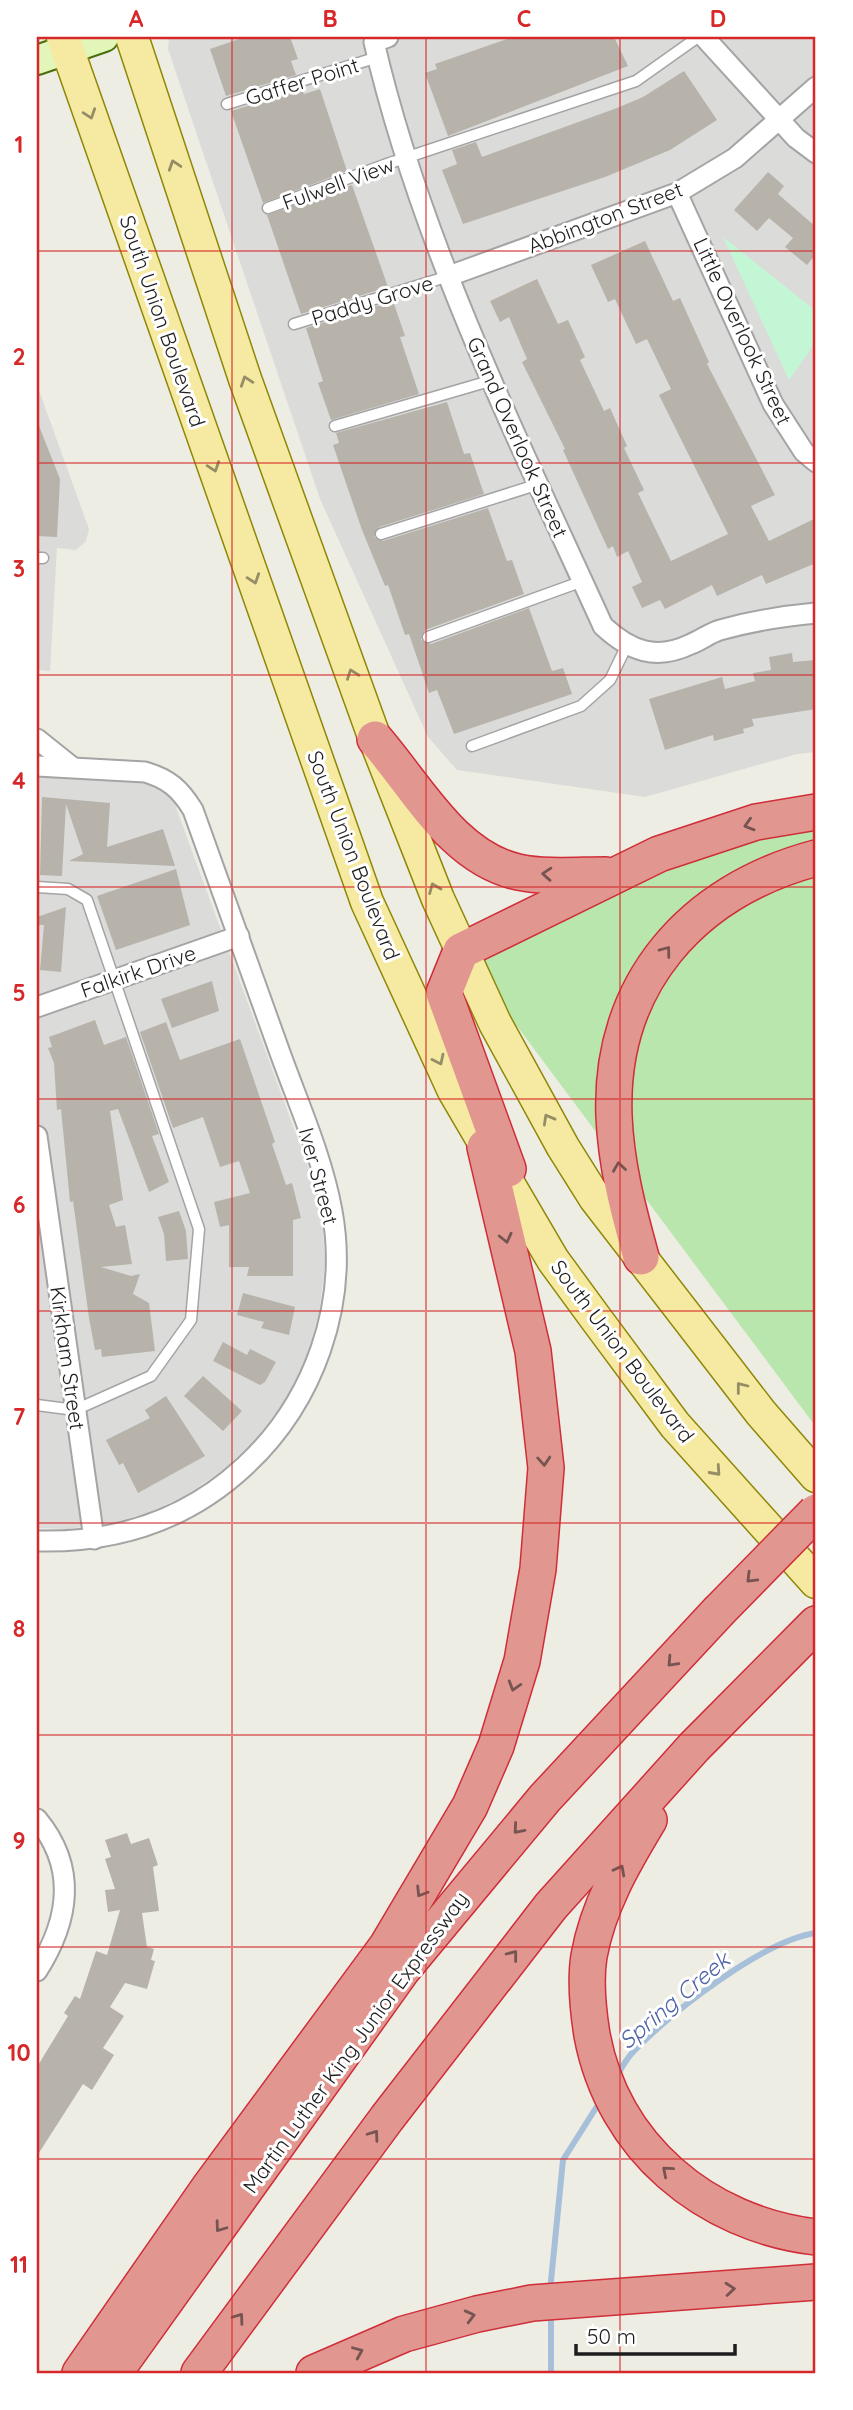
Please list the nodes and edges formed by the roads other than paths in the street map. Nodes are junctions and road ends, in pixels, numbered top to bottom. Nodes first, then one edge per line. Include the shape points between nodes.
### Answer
1 (104, 37) edge
2 (132, 37) edge
3 (387, 37) edge
4 (698, 37) edge
5 (704, 37) edge
6 (65, 43) edge
7 (378, 57) junction
8 (37, 60) edge
9 (816, 87) edge
10 (227, 104) dead end
11 (779, 120) junction
12 (816, 153) edge
13 (407, 157) junction
14 (677, 193) junction
15 (268, 208) dead end
16 (449, 276) junction
17 (294, 324) dead end
18 (493, 380) junction
19 (335, 426) dead end
20 (816, 462) edge
21 (539, 483) junction
22 (381, 534) dead end
23 (583, 581) junction
24 (816, 614) edge
25 (428, 637) dead end
26 (625, 646) junction
27 (375, 738) junction
28 (37, 739) edge
29 (472, 746) dead end
30 (37, 766) edge
31 (72, 767) junction
32 (816, 812) edge
33 (816, 858) edge
34 (615, 875) junction
35 (37, 887) edge
36 (239, 936) junction
37 (461, 951) junction
38 (115, 979) junction
39 (37, 1007) edge
40 (37, 1136) edge
41 (485, 1147) junction
42 (522, 1209) junction
43 (640, 1257) junction
44 (37, 1405) edge
45 (75, 1410) junction
46 (816, 1476) edge
47 (816, 1512) edge
48 (93, 1539) junction
49 (37, 1541) edge
50 (816, 1582) edge
51 (816, 1624) edge
52 (694, 1747) junction
53 (37, 1819) edge
54 (37, 1971) edge
55 (816, 2236) edge
56 (816, 2281) edge
57 (80, 2373) edge
58 (114, 2373) edge
59 (199, 2373) edge
60 (314, 2373) edge

1 - 6 street
27 -> 2 main road via 245,379
3 - 7 street via 374,42
4 - 13 lane, Fulwell View via 636,81
5 - 11 street
6 - 8 street
6 -> 41 main road, South Union Boulevard via 367,902
7 - 10 lane, Gaffer Point
7 - 13 street, Grand Overlook Street
9 - 11 street, Abbington Street
11 - 12 street
11 - 14 street, Abbington Street via 735,158
13 - 15 lane, Fulwell View
13 - 16 street, Grand Overlook Street
14 - 16 street, Abbington Street
14 - 20 street, Little Overlook Street via 773,404 803,452
16 - 17 lane, Paddy Grove
16 - 18 street, Grand Overlook Street
18 - 19 lane
18 - 21 street, Grand Overlook Street
21 - 22 lane
21 - 23 street, Grand Overlook Street
23 - 25 lane
23 - 26 street, Grand Overlook Street via 603,626
24 - 26 street via 744,624 656,653
26 - 29 lane via 610,680 581,706
34 -> 27 highway via 517,872 470,852
37 -> 27 main road
28 - 31 street
30 - 31 street
31 - 36 street, Iver Street via 145,772 173,783 193,810
32 -> 34 highway via 756,822
43 -> 33 highway via 622,1192 614,1114 620,1049 643,986 681,932 726,894
34 - 37 highway
35 - 38 lane via 68,889 87,900
36 - 38 street, Falkirk Drive
36 - 48 street, Iver Street via 332,1212 335,1271 326,1336 302,1395 281,1427 233,1477 183,1512 124,1534
37 - 42 highway via 444,993
43 -> 37 main road via 563,1147
38 - 39 street, Falkirk Drive
38 - 45 lane via 199,1229 191,1320 151,1376
40 - 45 street, Kirkham Street
41 - 42 main road, South Union Boulevard
41 -> 57 highway via 533,1351 545,1468 538,1569 522,1661 496,1746 470,1806 387,1946
42 -> 50 main road, South Union Boulevard via 675,1426
46 -> 43 main road
44 - 45 lane
45 - 48 street, Kirkham Street
47 -> 58 highway, Martin Luther King Junior Expressway, bridge via 545,1798 403,1969
48 - 49 street, Iver Street
51 - 52 highway
55 -> 52 highway via 752,2223 690,2191 646,2151 603,2077 588,1994 595,1934 624,1862
59 -> 52 highway via 551,1906
53 - 54 street via 58,1857 65,1907 51,1950
60 -> 56 highway via 404,2334 532,2303

